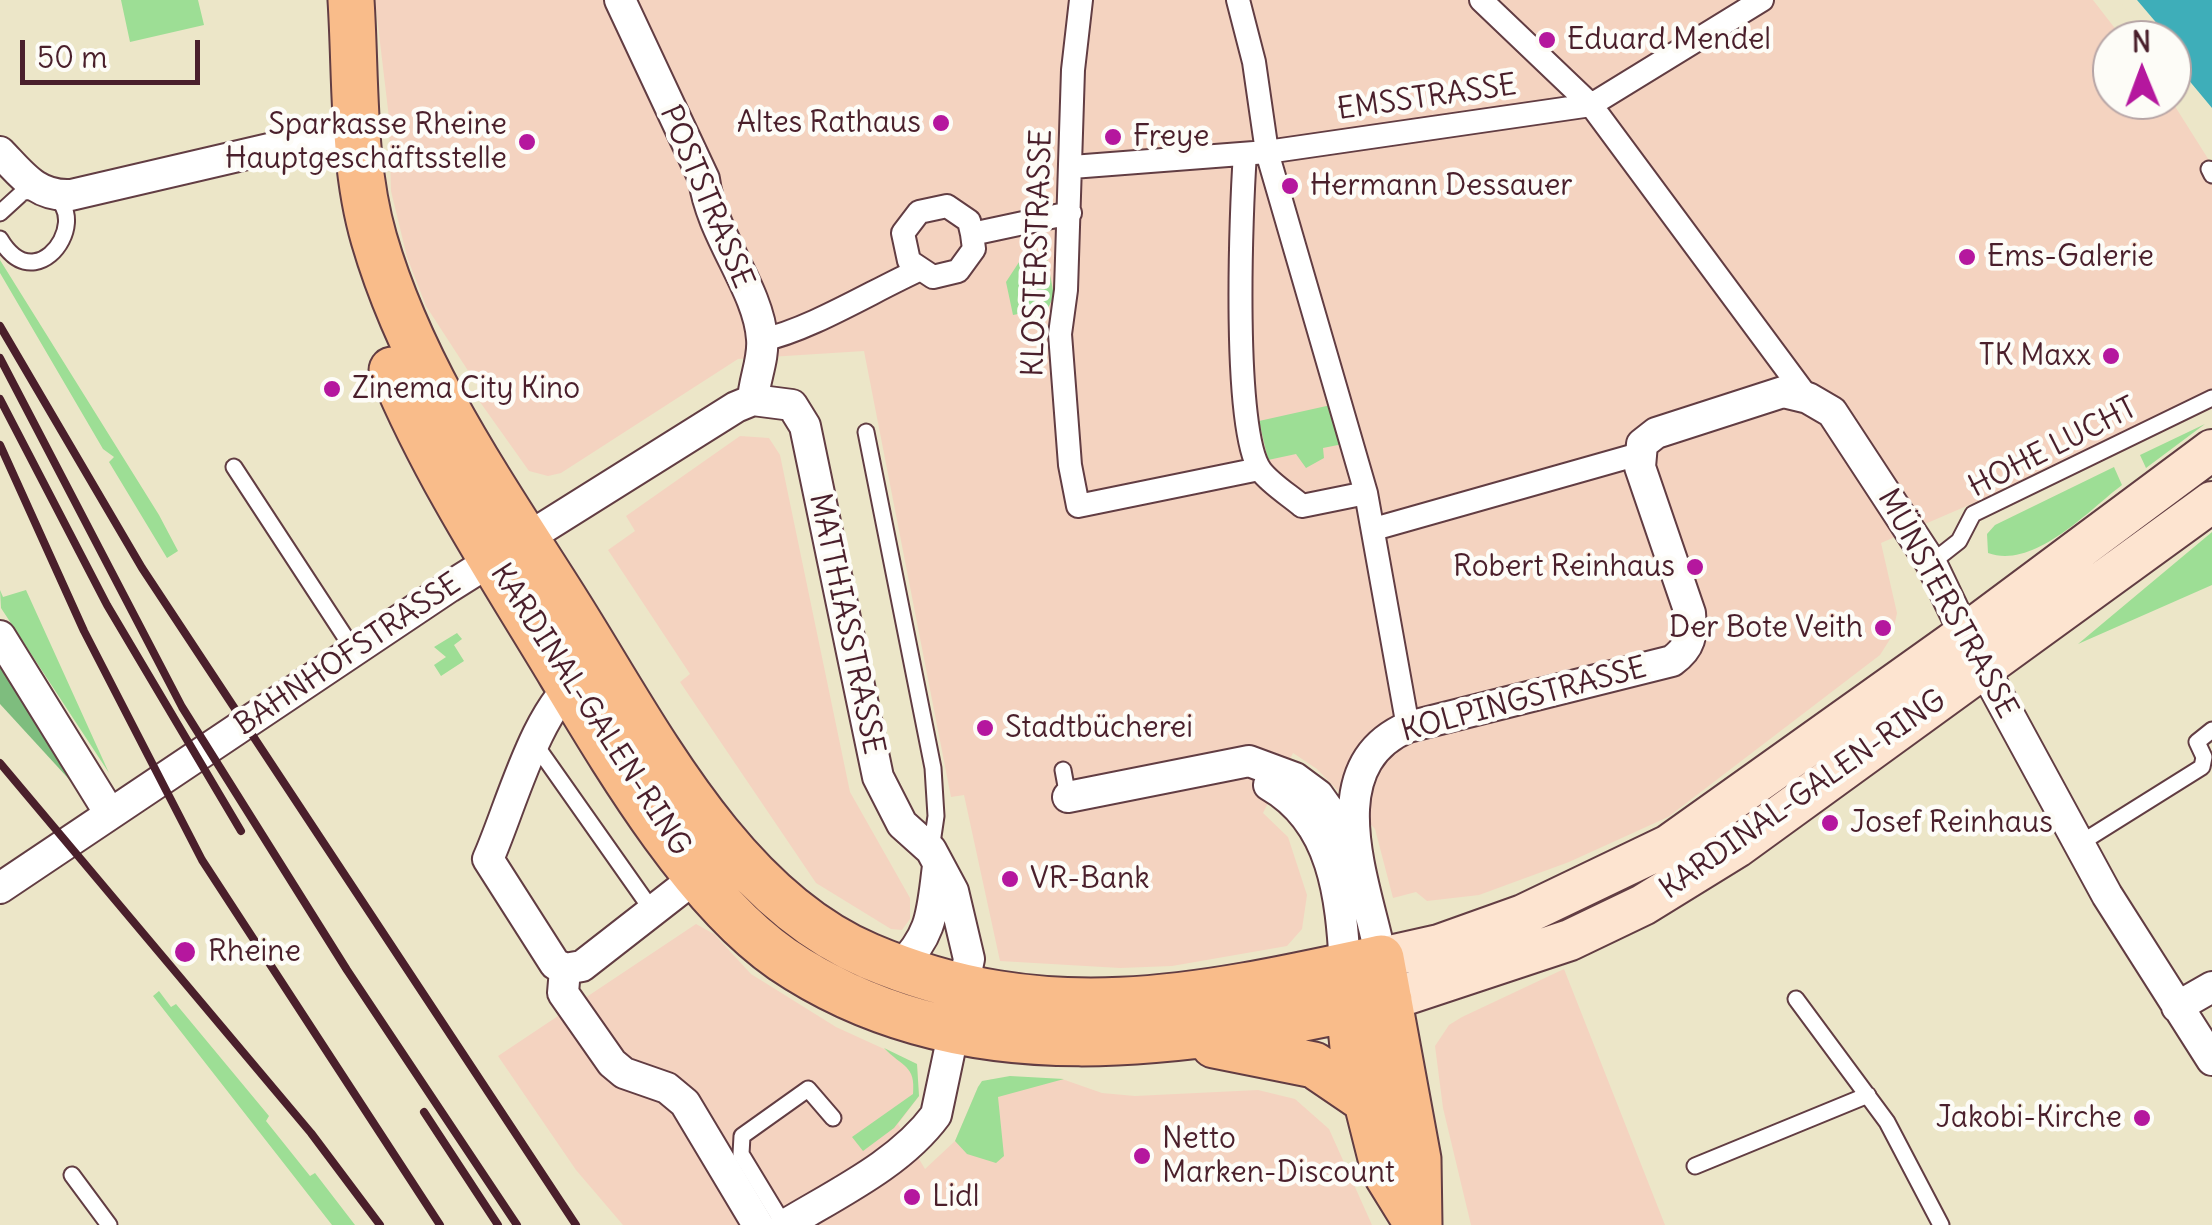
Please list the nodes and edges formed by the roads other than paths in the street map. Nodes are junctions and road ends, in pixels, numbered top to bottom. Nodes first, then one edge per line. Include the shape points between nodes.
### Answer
1 (324, 0) edge
2 (350, 0) edge
3 (620, 0) edge
4 (1081, 0) edge
5 (1238, 0) edge
6 (1482, 0) edge
7 (1762, 0) edge
8 (1591, 104) junction
9 (332, 134) junction
10 (0, 152) edge
11 (1256, 153) junction
12 (1072, 168) junction
13 (46, 193) junction
14 (1070, 212) junction
15 (0, 213) edge
16 (972, 234) junction
17 (0, 239) edge
18 (921, 269) junction
19 (762, 340) junction
20 (2212, 398) edge
21 (754, 400) junction
22 (1820, 405) junction
23 (866, 432) dead end
24 (2212, 450) edge
25 (1639, 454) junction
26 (234, 467) dead end
27 (1259, 469) junction
28 (1366, 493) junction
29 (2212, 502) edge
30 (1374, 529) junction
31 (509, 551) junction
32 (1931, 563) junction
33 (1965, 634) junction
34 (0, 636) edge
35 (355, 652) junction
36 (1985, 669) junction
37 (568, 704) junction
38 (633, 708) junction
39 (1408, 727) junction
40 (2212, 730) edge
41 (535, 744) junction
42 (1197, 772) junction
43 (1065, 784) dead end
44 (109, 812) junction
45 (1352, 843) junction
46 (2079, 844) junction
47 (935, 858) junction
48 (697, 863) junction
49 (0, 888) edge
50 (654, 913) junction
51 (899, 968) junction
52 (566, 969) junction
53 (1366, 983) junction
54 (2212, 986) edge
55 (1796, 999) dead end
56 (2176, 1006) junction
57 (960, 1011) junction
58 (1177, 1039) junction
59 (2212, 1060) edge
60 (1868, 1095) junction
61 (1364, 1098) junction
62 (833, 1118) dead end
63 (1695, 1166) dead end
64 (72, 1175) dead end
65 (109, 1225) edge
66 (758, 1225) edge
67 (784, 1225) edge
68 (1419, 1225) edge
69 (1941, 1225) edge

1 - 9 main road, KARDINAL-GALEN-RING
2 - 31 main road, KARDINAL-GALEN-RING via 364,184 378,253 421,366
3 - 19 street, POSTSTRASSE via 704,179 708,208
4 - 12 street, KLOSTERSTRASSE
5 - 11 street via 1254,62
6 - 8 street, MÜNSTERSTRASSE
7 - 8 street, EMSSTRASSE
8 - 11 street, EMSSTRASSE
8 - 22 street, MÜNSTERSTRASSE
9 - 13 street via 100,191
9 - 31 main road, KARDINAL-GALEN-RING via 347,242 398,385
10 - 13 street
11 - 12 street, EMSSTRASSE
11 - 27 street via 1242,208 1246,412
11 - 28 street
12 - 14 street, KLOSTERSTRASSE
13 - 15 lane via 23,192
13 - 17 lane via 67,219 57,251 25,260
14 - 16 street
14 - 27 street, KLOSTERSTRASSE via 1060,334 1078,506
16 - 18 street via 974,249 958,271 933,277
16 - 18 street via 969,221 947,206 918,212 903,233 909,260
18 - 19 street via 794,333
19 - 21 street, POSTSTRASSE
20 - 32 lane, HOHE LUCHT via 1973,514 1959,542
21 - 31 street, BAHNHOFSTRASSE
21 - 47 street, MATTHIASSTRASSE via 792,405 800,414 878,776 902,824
22 - 25 street via 1796,393 1768,394 1656,433
22 - 32 street, MÜNSTERSTRASSE
23 - 47 lane via 921,700
24 - 33 main road, KARDINAL-GALEN-RING
25 - 30 street
25 - 39 street, KOLPINGSTRASSE via 1690,613 1686,651
26 - 35 lane
27 - 28 street via 1302,506
28 - 30 street
29 - 36 main road, KARDINAL-GALEN-RING
30 - 39 street
31 - 35 street, BAHNHOFSTRASSE
31 - 37 main road, KARDINAL-GALEN-RING
31 - 38 main road, KARDINAL-GALEN-RING
32 - 33 street, MÜNSTERSTRASSE
33 - 36 street, MÜNSTERSTRASSE
33 - 53 main road, KARDINAL-GALEN-RING via 1702,826 1595,883
34 - 44 street
35 - 44 street, BAHNHOFSTRASSE
36 - 46 street, MÜNSTERSTRASSE
36 - 53 main road, KARDINAL-GALEN-RING via 1737,846 1643,904 1570,940
37 - 38 street via 580,678 602,682
37 - 41 street
37 - 48 main road, KARDINAL-GALEN-RING
38 - 48 main road, KARDINAL-GALEN-RING
39 - 45 street, KOLPINGSTRASSE via 1377,746 1364,768
40 - 46 lane via 2198,742 2202,767
41 - 50 lane
41 - 52 street via 488,859 554,964
42 - 43 street
42 - 45 street via 1234,761 1271,766 1318,795
42 - 53 street via 1234,772 1271,785 1309,818 1331,866
44 - 49 street, BAHNHOFSTRASSE
45 - 53 street, KOLPINGSTRASSE
46 - 56 street, MÜNSTERSTRASSE
47 - 51 street via 930,928
47 - 57 street, MATTHIASSTRASSE via 954,892 966,949
48 - 50 street
48 - 51 main road, KARDINAL-GALEN-RING
48 - 57 main road, KARDINAL-GALEN-RING via 781,958 852,997
50 - 52 street via 582,966
51 - 57 main road, KARDINAL-GALEN-RING
52 - 66 street via 564,993 612,1062 685,1103
53 - 57 main road, KARDINAL-GALEN-RING via 1022,1000
53 - 58 main road, KARDINAL-GALEN-RING
53 - 61 main road
53 - 68 main road via 1418,1159
54 - 56 street
55 - 60 lane
56 - 59 street, MÜNSTERSTRASSE
57 - 58 main road, KARDINAL-GALEN-RING via 1016,1043
57 - 67 street, MATTHIASSTRASSE via 942,1095 924,1131 869,1174
58 - 61 main road via 1296,1060
60 - 63 lane
60 - 69 lane
61 - 68 main road via 1384,1170
62 - 67 lane via 808,1089 742,1136 742,1154
64 - 65 lane

